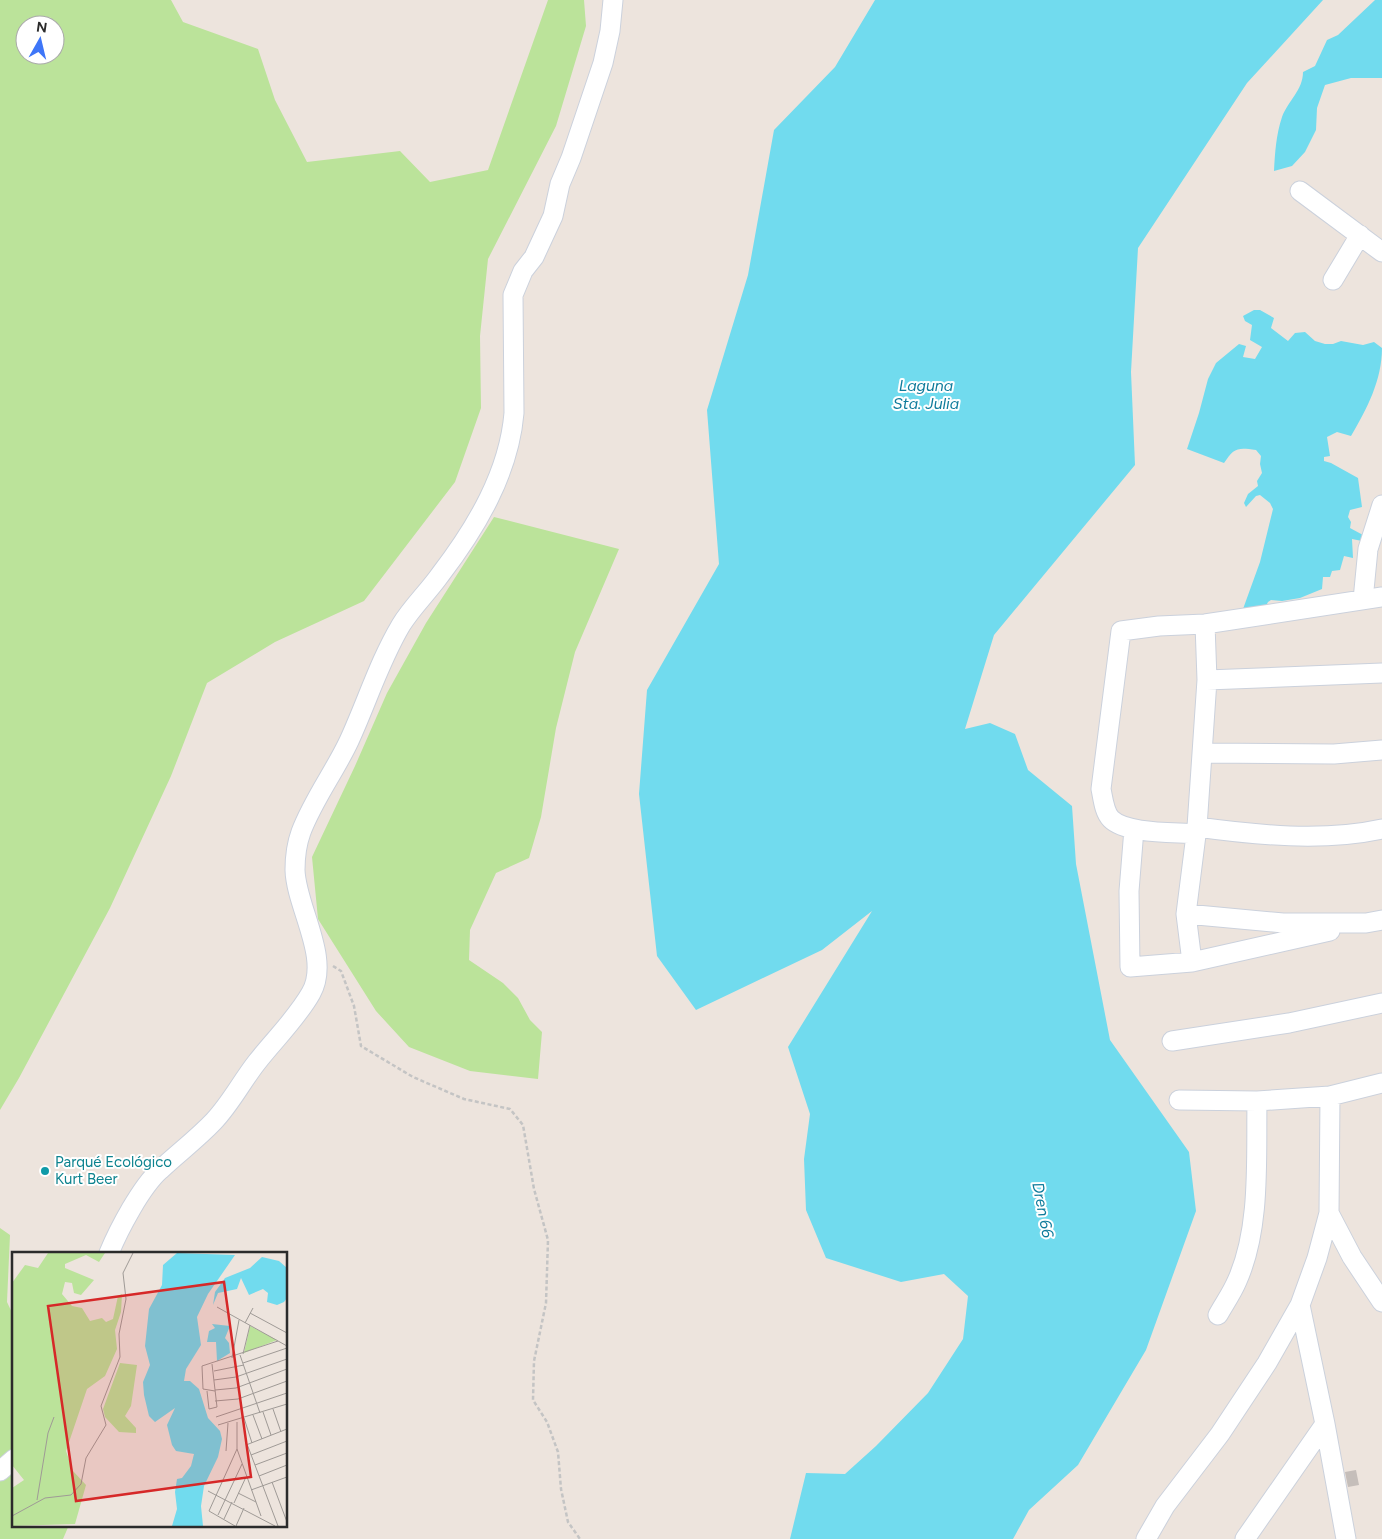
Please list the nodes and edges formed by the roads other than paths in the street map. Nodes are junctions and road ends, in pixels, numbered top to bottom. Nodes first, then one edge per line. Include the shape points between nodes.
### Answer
1 (613, 0) edge
2 (1300, 190) dead end
3 (1360, 235) junction
4 (1382, 252) edge
5 (1333, 280) dead end
6 (1382, 505) edge
7 (1382, 597) edge
8 (1363, 600) junction
9 (1205, 624) junction
10 (1382, 673) edge
11 (1207, 680) junction
12 (1382, 750) edge
13 (1202, 752) junction
14 (1134, 829) junction
15 (1382, 829) edge
16 (1196, 831) junction
17 (1186, 914) junction
18 (1374, 922) edge
19 (1192, 962) junction
20 (1382, 1003) edge
21 (1172, 1042) dead end
22 (1382, 1083) edge
23 (1330, 1096) junction
24 (1179, 1100) dead end
25 (1258, 1101) junction
26 (1329, 1213) junction
27 (110, 1252) edge
28 (1379, 1292) edge
29 (1300, 1305) junction
30 (1218, 1315) dead end
31 (1325, 1424) junction
32 (12, 1461) edge
33 (0, 1471) edge
34 (1343, 1537) edge
35 (1146, 1539) edge
36 (1245, 1539) edge

1 - 27 street via 601,70 560,184 553,216 513,295 513,429 502,468 479,520 440,576 402,622 350,739 301,833 295,870 316,954 317,982 310,996 216,1119 158,1171 130,1212
2 - 3 street
3 - 4 street
3 - 5 street
6 - 8 street via 1368,548
7 - 8 street
8 - 9 street
9 - 11 street
9 - 14 street via 1121,631 1101,789 1110,818
10 - 11 street
11 - 13 street
12 - 13 street via 1334,754
13 - 16 street
14 - 16 street
14 - 19 street via 1129,891 1130,967
15 - 16 street via 1365,833 1299,836
16 - 17 street
17 - 18 street via 1283,923
17 - 19 street
18 - 19 street
20 - 21 street via 1289,1023
22 - 23 street
23 - 25 street
23 - 26 street
24 - 25 street
25 - 30 street via 1249,1244 1237,1282
26 - 28 street via 1352,1257
26 - 29 street
29 - 31 street
29 - 35 street via 1267,1363 1220,1434 1164,1506
31 - 34 street
31 - 36 street
32 - 33 street

